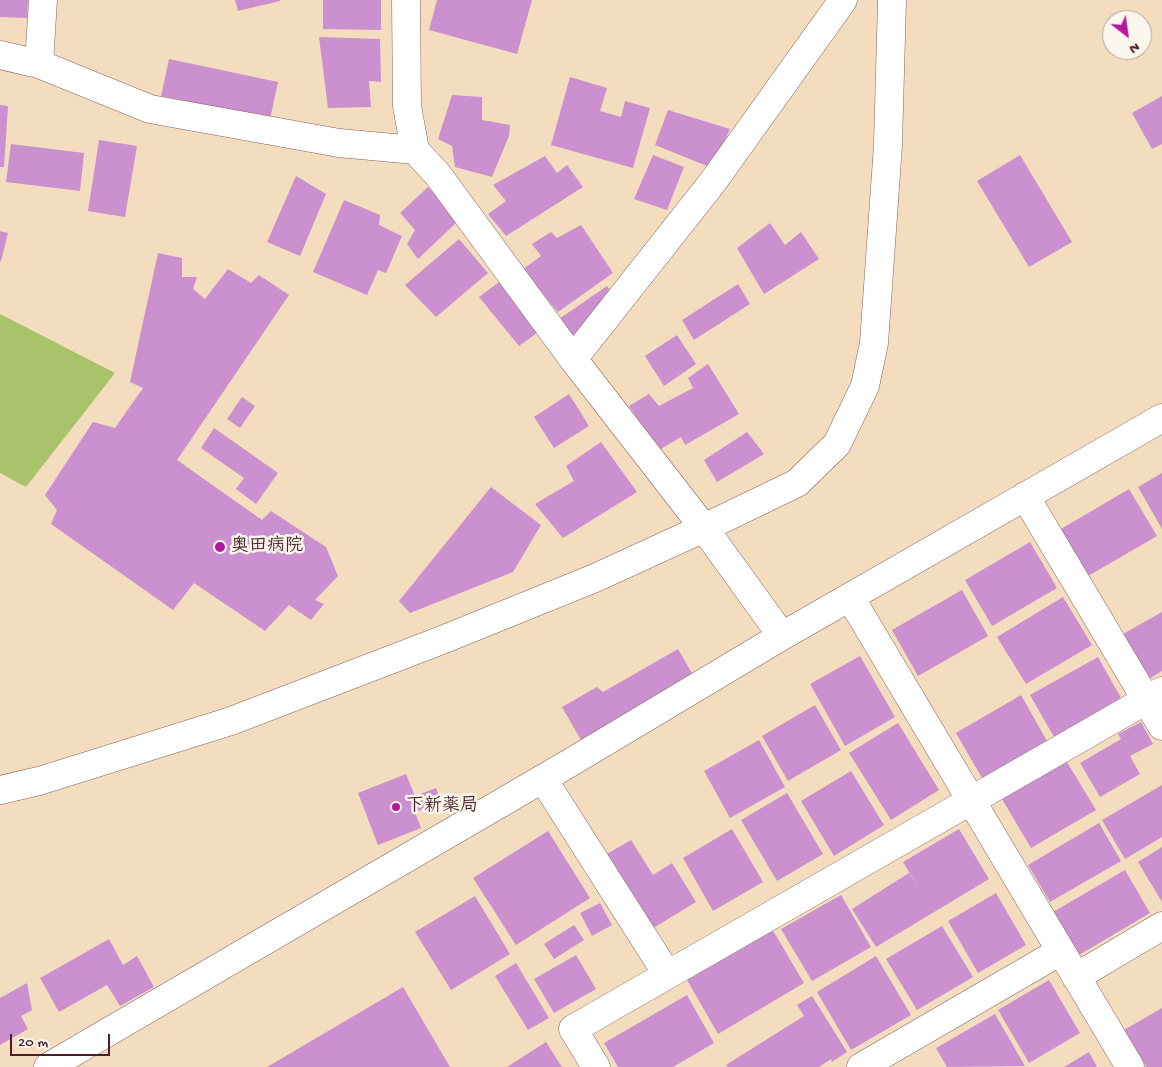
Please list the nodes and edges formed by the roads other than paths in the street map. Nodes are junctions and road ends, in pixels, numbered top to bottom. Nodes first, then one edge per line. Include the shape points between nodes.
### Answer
1 (43, 0) edge
2 (406, 0) edge
3 (843, 0) edge
4 (892, 0) edge
5 (0, 55) edge
6 (39, 64) junction
7 (415, 150) junction
8 (573, 359) junction
9 (1162, 418) edge
10 (1025, 496) junction
11 (704, 528) junction
12 (850, 597) junction
13 (782, 636) junction
14 (1154, 695) edge
15 (1162, 726) edge
16 (542, 779) junction
17 (0, 790) edge
18 (971, 800) junction
19 (1162, 926) edge
20 (1061, 951) junction
21 (667, 974) junction
22 (1076, 977) junction
23 (48, 1067) edge
24 (596, 1067) edge
25 (861, 1067) edge
26 (1130, 1067) edge

1 - 6 street
2 - 7 street via 407,106
3 - 8 street via 712,182
4 - 11 street via 888,145 878,293 874,343 865,386 837,444 798,483
5 - 6 street
6 - 7 street via 150,109 340,143
7 - 8 street via 438,175
8 - 11 street
9 - 10 street
10 - 12 street
10 - 14 street
11 - 13 street
11 - 17 street via 595,578 231,721 39,782
12 - 13 street
12 - 18 street
13 - 16 street
14 - 15 street
14 - 18 street
16 - 21 street
16 - 23 street
18 - 20 street
18 - 21 street
19 - 22 street
20 - 22 street
20 - 25 street
21 - 24 street via 573,1029
22 - 26 street

